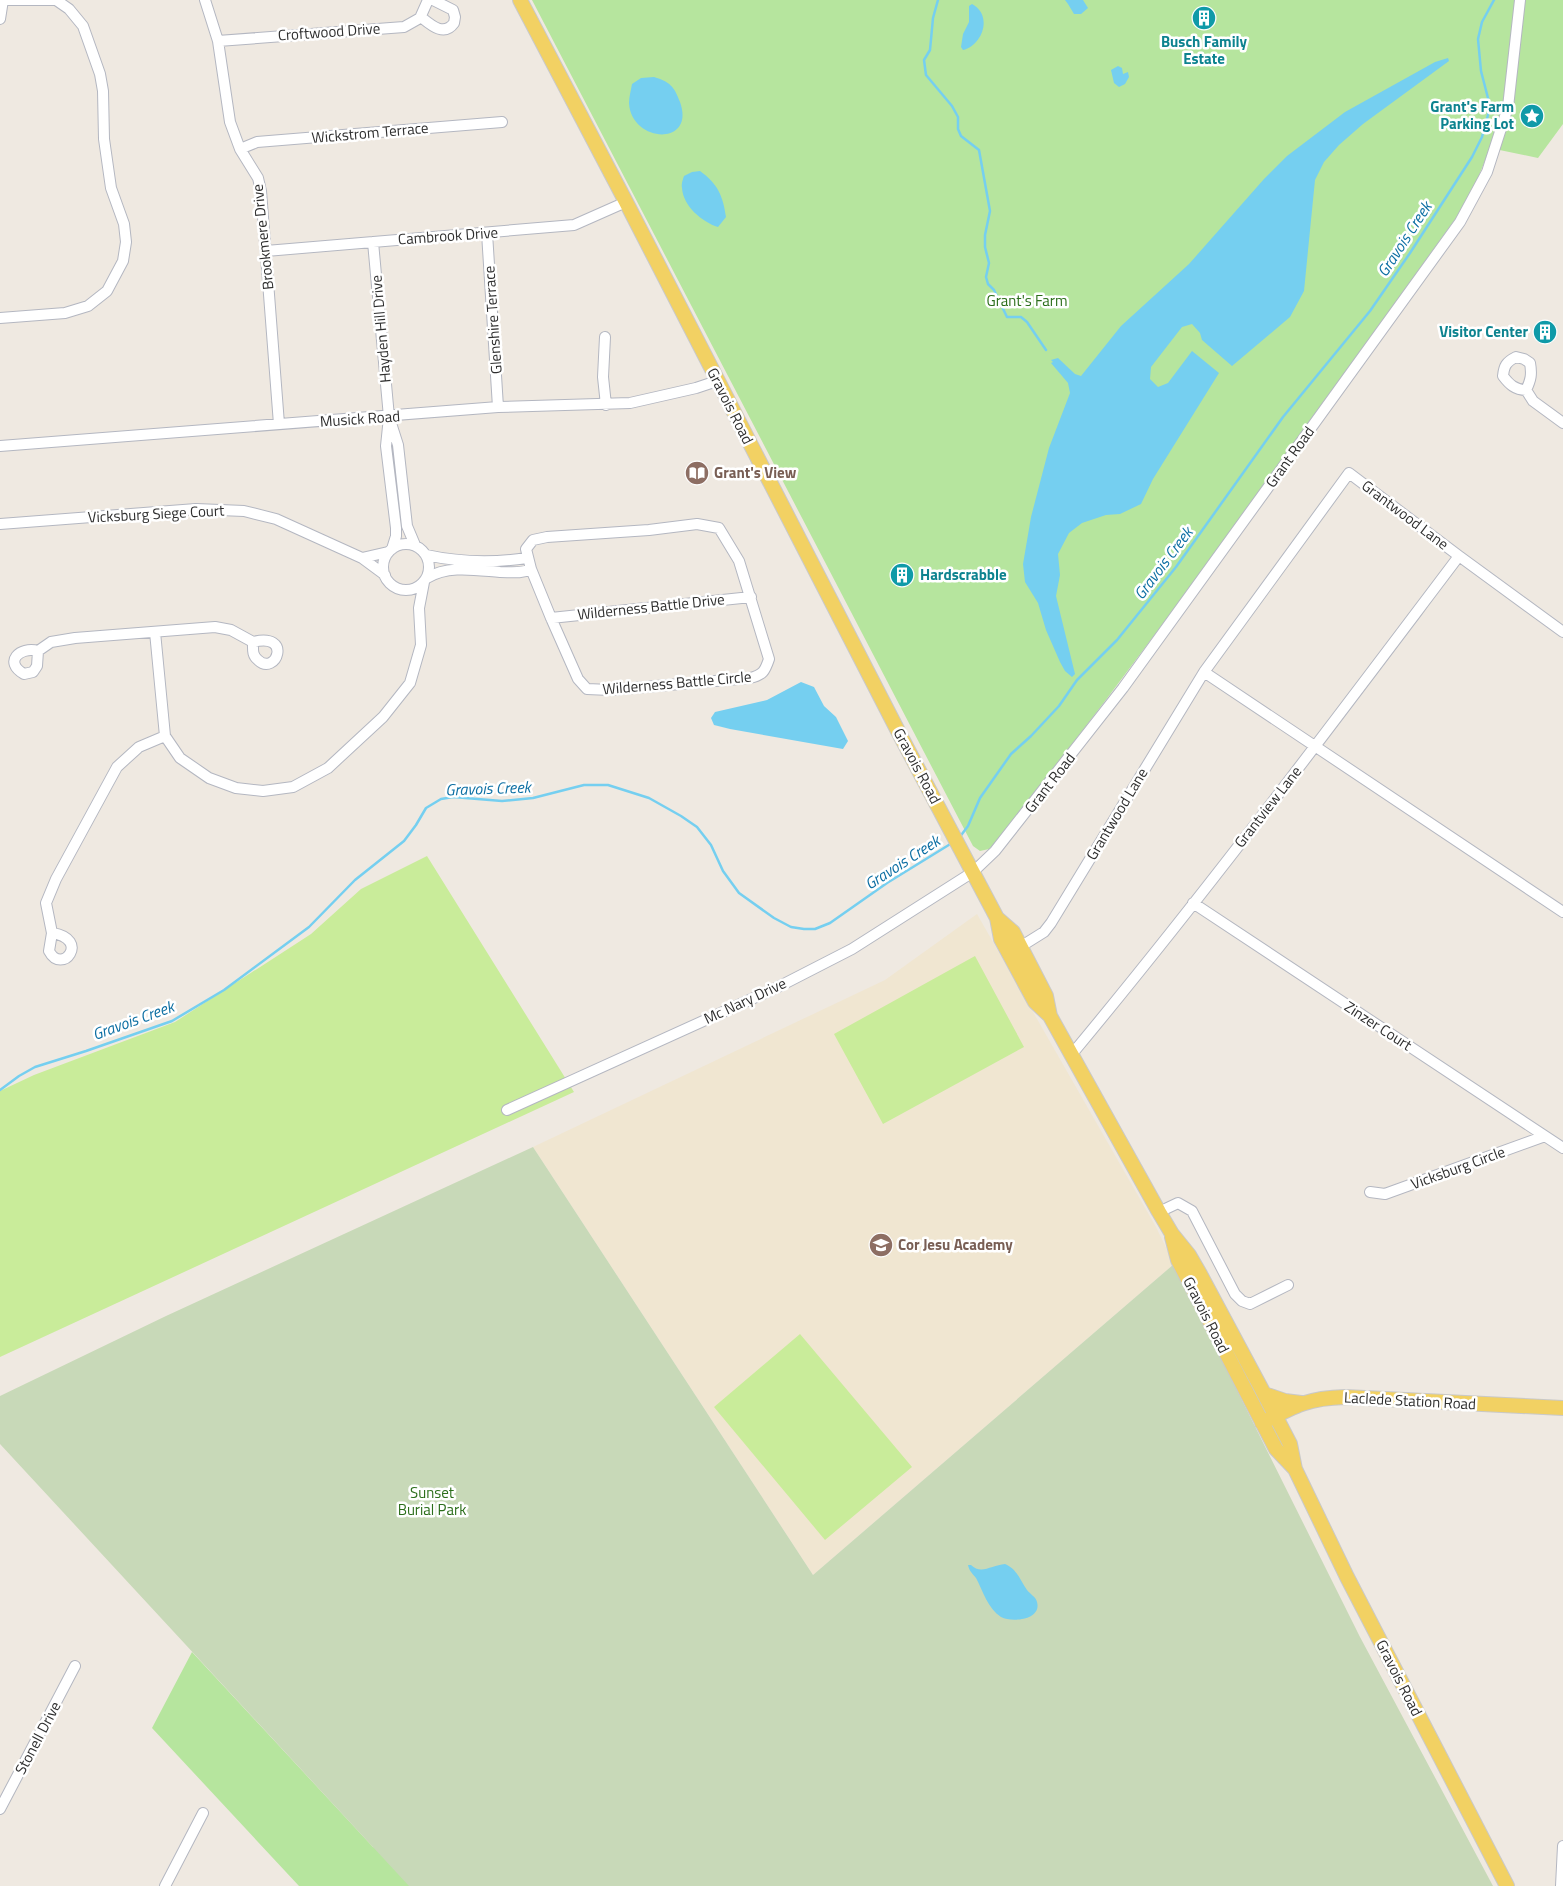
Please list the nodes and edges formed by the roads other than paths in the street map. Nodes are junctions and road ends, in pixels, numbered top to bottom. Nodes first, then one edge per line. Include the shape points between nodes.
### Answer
1 (3, 0) edge
2 (205, 0) edge
3 (430, 0) edge
4 (520, 0) edge
5 (1520, 0) edge
6 (421, 17) junction
7 (0, 19) edge
8 (218, 41) junction
9 (502, 122) dead end
10 (240, 148) junction
11 (626, 202) junction
12 (487, 233) junction
13 (373, 242) junction
14 (266, 251) junction
15 (0, 318) edge
16 (605, 337) dead end
17 (717, 381) junction
18 (1526, 390) dead end
19 (606, 405) junction
20 (498, 407) junction
21 (389, 417) junction
22 (1563, 423) edge
23 (279, 424) junction
24 (0, 446) edge
25 (0, 524) edge
26 (415, 546) junction
27 (390, 550) junction
28 (426, 555) junction
29 (1459, 556) junction
30 (362, 558) junction
31 (527, 558) junction
32 (531, 569) junction
33 (384, 575) junction
34 (425, 580) junction
35 (402, 590) junction
36 (750, 596) junction
37 (419, 608) junction
38 (551, 618) junction
39 (155, 632) junction
40 (1563, 632) edge
41 (253, 642) dead end
42 (38, 651) dead end
43 (1204, 672) junction
44 (165, 736) junction
45 (1315, 747) junction
46 (973, 872) junction
47 (1193, 903) junction
48 (1563, 912) edge
49 (997, 918) junction
50 (52, 933) dead end
51 (1020, 947) junction
52 (1050, 1016) junction
53 (1072, 1054) junction
54 (507, 1110) dead end
55 (1545, 1136) junction
56 (1563, 1148) edge
57 (1370, 1192) dead end
58 (1159, 1212) junction
59 (1172, 1234) junction
60 (1288, 1285) dead end
61 (1264, 1394) junction
62 (1301, 1403) junction
63 (1563, 1408) edge
64 (1276, 1416) junction
65 (1262, 1423) junction
66 (1295, 1469) junction
67 (75, 1666) dead end
68 (0, 1809) edge
69 (203, 1814) dead end
70 (1563, 1846) edge
71 (165, 1886) edge
72 (1507, 1886) edge
73 (1561, 1886) edge

1 - 7 street
1 - 15 street via 56,0 76,15 83,26 103,91 104,139 111,188 124,224 126,242 123,261 106,291 88,306 65,313
2 - 8 street, Brookmere Drive
3 - 6 street
3 - 6 street via 453,10 454,24 439,30
4 - 11 main road, Gravois Road
5 - 46 street, Grant Road via 1511,96 1504,122 1487,172 1460,222 1123,688 1006,839
6 - 8 street, Croftwood Drive via 404,26
8 - 10 street, Brookmere Drive via 230,122
9 - 10 street, Wickstrom Terrace via 258,142
10 - 14 street, Brookmere Drive via 258,178
11 - 12 street, Cambrook Drive via 574,225
11 - 17 main road, Gravois Road
12 - 13 street, Cambrook Drive
12 - 20 street, Glenshire Terrace
13 - 14 street, Cambrook Drive
13 - 21 street, Hayden Hill Drive
14 - 23 street, Brookmere Drive
16 - 19 street via 603,378
17 - 19 street, Musick Road via 655,398
17 - 46 main road, Gravois Road
18 - 22 street via 1533,402
19 - 20 street, Musick Road
20 - 21 street, Musick Road
21 - 23 street, Musick Road
21 - 26 street via 398,445 407,526
21 - 27 street via 386,446 396,528
23 - 24 street, Musick Road
25 - 30 street, Vicksburg Siege Court via 196,510 244,511 276,519
26 - 27 street via 400,544
26 - 28 street
27 - 30 street
27 - 33 street via 384,561
28 - 31 street via 506,561
28 - 34 street via 429,564
29 - 40 street, Grantwood Lane
29 - 43 street, Grantwood Lane via 1349,473
29 - 45 street, Grantview Lane
30 - 33 street, Vicksburg Siege Court
31 - 32 street, Wilderness Battle Circle
31 - 36 street, Wilderness Battle Circle via 526,549 533,540 547,537 712,525 719,528 739,561
32 - 34 street via 515,573 452,569 438,571
32 - 38 street, Wilderness Battle Circle
33 - 35 street via 393,586
34 - 35 street via 412,590
34 - 37 street
35 - 37 street
36 - 38 street, Wilderness Battle Drive
36 - 38 street, Wilderness Battle Circle via 769,659 761,675 750,678 610,690 587,688 578,679
37 - 44 street via 421,644 410,682 383,717 328,768 293,787 263,791 236,788 209,778 180,758
39 - 41 street via 215,627 231,630
39 - 42 street via 75,638 51,642
39 - 44 street
43 - 45 street
43 - 51 street, Grantwood Lane via 1051,923 1044,932
44 - 50 street via 139,747 117,768 46,903
45 - 47 street, Grantview Lane
45 - 48 street
46 - 49 main road, Gravois Road
46 - 54 street, Mc Nary Drive via 852,949
47 - 53 street, Grantview Lane
47 - 55 street, Zinzer Court
49 - 51 main road, Gravois Road via 1013,932
49 - 52 main road, Gravois Road via 1001,939 1035,1002
51 - 52 main road, Gravois Road via 1046,996
52 - 53 main road, Gravois Road
53 - 58 main road, Gravois Road
55 - 56 street, Zinzer Court
55 - 57 street, Vicksburg Circle via 1385,1194
58 - 59 main road, Gravois Road
58 - 60 street via 1178,1203 1192,1211 1235,1294 1242,1301 1250,1304
59 - 61 main road, Gravois Road via 1200,1274
59 - 65 main road, Gravois Road via 1178,1260
61 - 62 main road
61 - 64 main road, Gravois Road
62 - 63 main road, Laclede Station Road via 1319,1398 1345,1397
62 - 64 main road, Laclede Station Road
64 - 65 main road, Laclede Station Road
64 - 66 main road, Gravois Road via 1290,1444
65 - 66 main road, Gravois Road via 1276,1449
66 - 72 main road, Gravois Road
67 - 68 street, Stonell Drive
69 - 71 street
70 - 73 street

